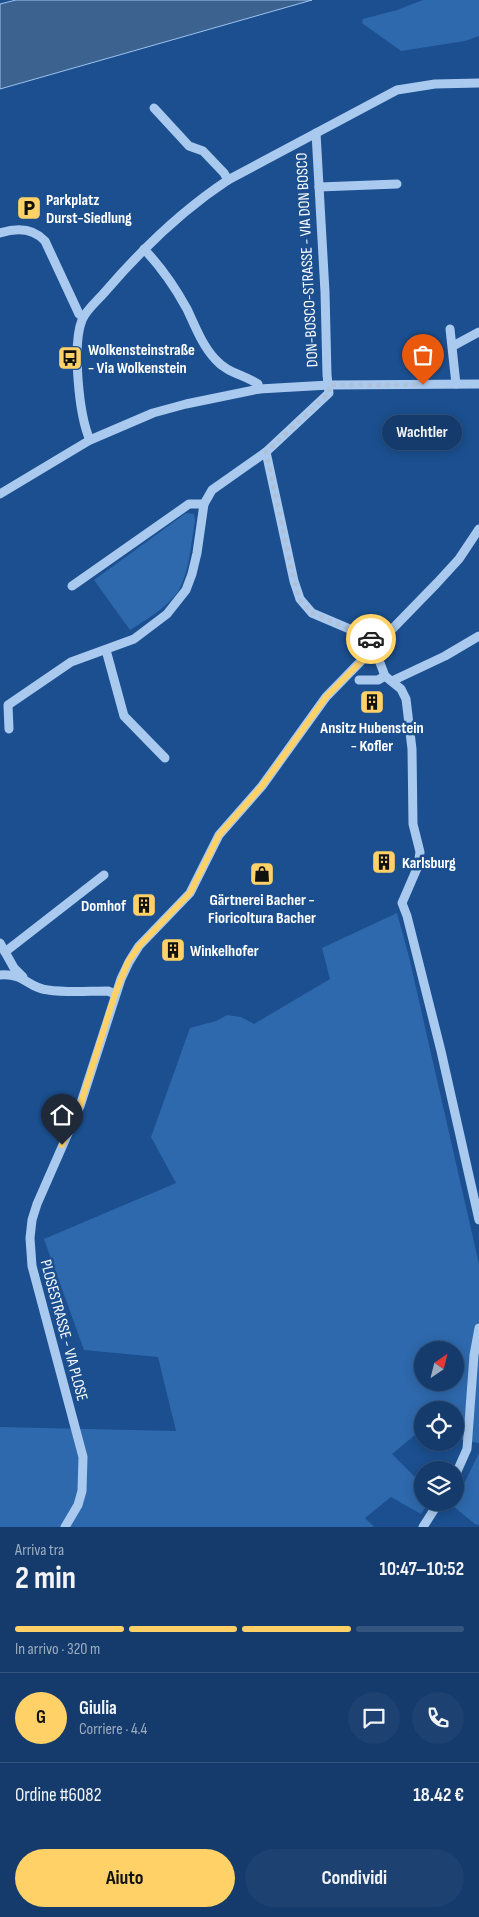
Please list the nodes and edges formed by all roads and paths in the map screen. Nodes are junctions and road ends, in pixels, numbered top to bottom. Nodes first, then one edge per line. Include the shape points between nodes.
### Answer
1 (479, 83) edge
2 (154, 108) dead end
3 (316, 133) junction
4 (228, 180) junction
5 (397, 184) dead end
6 (319, 187) junction
7 (0, 233) edge
8 (144, 250) junction
9 (83, 318) junction
10 (450, 329) dead end
11 (479, 332) edge
12 (453, 346) junction
13 (456, 384) junction
14 (479, 384) edge
15 (329, 385) junction
16 (259, 389) junction
17 (90, 440) junction
18 (266, 452) junction
19 (0, 494) edge
20 (204, 504) junction
21 (479, 529) edge
22 (72, 586) dead end
23 (479, 636) edge
24 (375, 647) junction
25 (106, 650) junction
26 (389, 679) junction
27 (358, 680) dead end
28 (9, 729) dead end
29 (165, 758) dead end
30 (104, 875) dead end
31 (0, 943) edge
32 (5, 952) junction
33 (0, 976) edge
34 (25, 979) junction
35 (115, 994) junction
36 (479, 1220) edge
37 (479, 1328) edge
38 (462, 1461) edge
39 (433, 1511) edge
40 (65, 1527) edge
41 (423, 1527) edge

1 - 3 street via 435,84 397,90
2 - 4 street via 189,146 203,151
3 - 4 street
3 - 6 street, DON-BOSCO-STRASSE - VIA DON BOSCO
4 - 8 street
5 - 6 street
6 - 15 street, DON-BOSCO-STRASSE - VIA DON BOSCO
7 - 9 street via 12,229 34,232 45,241
8 - 9 street
8 - 16 street via 168,277 215,360 230,372 251,379
9 - 17 street via 77,346 82,413
10 - 12 street
11 - 12 street
12 - 13 street
13 - 14 street
13 - 15 street
15 - 16 street
15 - 18 street via 329,393
16 - 17 street via 153,413
17 - 19 street
18 - 20 street via 212,490
18 - 24 street via 300,600 312,613 371,639
20 - 22 street via 189,504
20 - 25 street via 197,553 186,590 166,614 134,639
21 - 24 street, PLOSESTRASSE - VIA PLOSE via 459,559
23 - 26 street via 445,656
24 - 26 street
24 - 35 street, PLOSESTRASSE - VIA PLOSE via 326,697 262,786 219,835 190,893 139,946 128,962
25 - 28 street via 71,662 8,705
25 - 29 street via 124,716
26 - 27 street
26 - 36 street via 401,689 406,699 412,749 412,824 420,852 418,866 402,903 441,1051
30 - 32 street
31 - 32 street
32 - 34 street
33 - 34 street via 12,974
34 - 35 street via 35,987 48,990 108,991
35 - 40 street, PLOSESTRASSE - VIA PLOSE via 80,1106 37,1204 30,1238 33,1272 83,1457 82,1491
37 - 38 street via 467,1449
39 - 41 street

